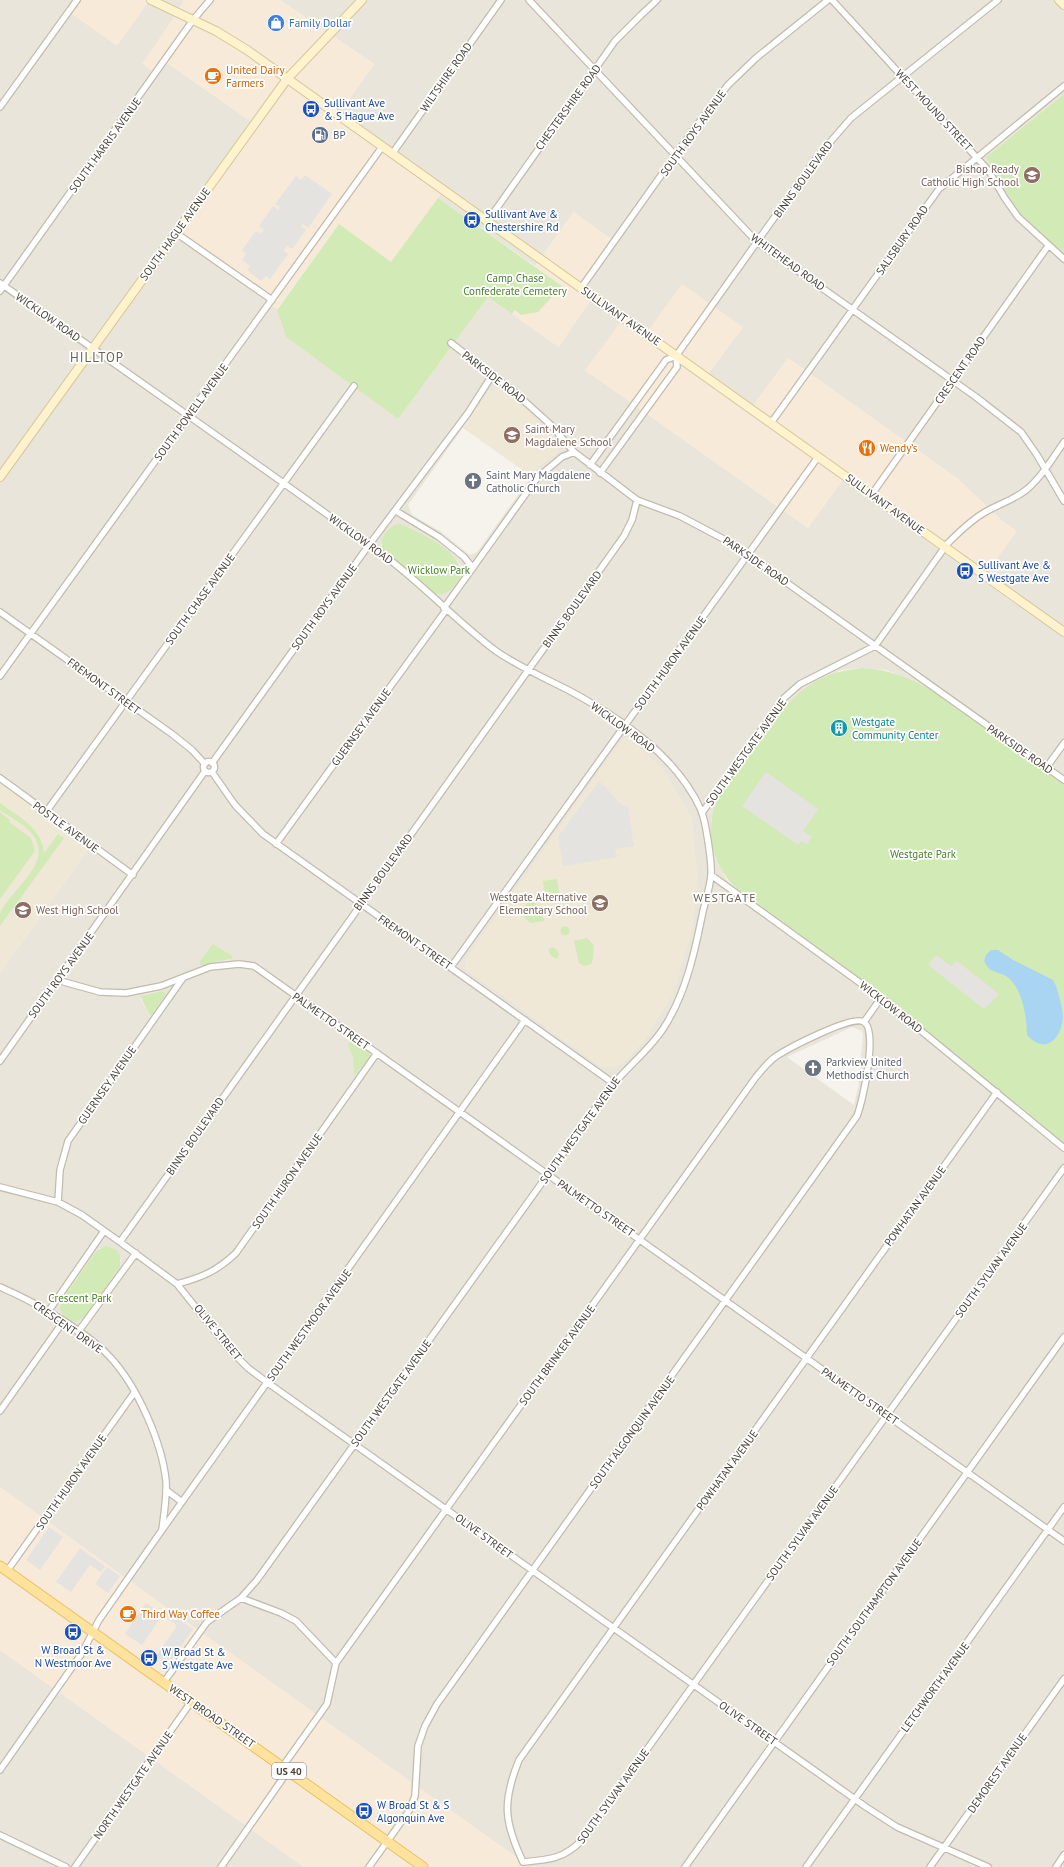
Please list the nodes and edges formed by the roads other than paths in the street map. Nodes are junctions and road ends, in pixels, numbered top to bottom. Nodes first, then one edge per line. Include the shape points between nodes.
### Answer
1 (77, 0) edge
2 (151, 0) edge
3 (210, 0) edge
4 (362, 0) edge
5 (501, 0) edge
6 (529, 0) edge
7 (658, 0) edge
8 (828, 0) edge
9 (832, 0) edge
10 (998, 0) edge
11 (1059, 0) edge
12 (1064, 5) edge
13 (193, 20) junction
14 (594, 70) junction
15 (903, 76) junction
16 (287, 79) junction
17 (1064, 86) edge
18 (0, 107) edge
19 (382, 147) junction
20 (392, 154) junction
21 (675, 156) junction
22 (977, 156) junction
23 (487, 222) junction
24 (176, 233) junction
25 (757, 242) junction
26 (1048, 246) junction
27 (1064, 259) edge
28 (2, 284) edge
29 (582, 288) junction
30 (0, 291) edge
31 (272, 300) junction
32 (852, 309) junction
33 (451, 344) dead end
34 (93, 348) junction
35 (676, 356) junction
36 (493, 374) junction
37 (952, 380) junction
38 (354, 386) dead end
39 (188, 416) junction
40 (771, 423) junction
41 (1064, 442) edge
42 (574, 452) junction
43 (818, 457) junction
44 (590, 465) junction
45 (1044, 470) junction
46 (600, 473) junction
47 (0, 477) edge
48 (283, 484) junction
49 (872, 494) junction
50 (637, 500) junction
51 (1064, 501) edge
52 (396, 511) junction
53 (370, 545) junction
54 (945, 547) junction
55 (747, 555) junction
56 (473, 568) junction
57 (445, 609) junction
58 (0, 612) edge
59 (1064, 632) edge
60 (31, 633) junction
61 (875, 646) junction
62 (528, 670) junction
63 (0, 676) edge
64 (126, 702) junction
65 (624, 726) junction
66 (1064, 744) edge
67 (212, 762) junction
68 (205, 764) junction
69 (1046, 768) junction
70 (205, 771) junction
71 (212, 772) junction
72 (0, 778) edge
73 (1064, 780) edge
74 (46, 812) junction
75 (702, 813) junction
76 (276, 844) junction
77 (133, 875) junction
78 (711, 875) junction
79 (360, 903) junction
80 (451, 967) junction
81 (184, 978) junction
82 (57, 980) junction
83 (295, 995) junction
84 (881, 998) junction
85 (525, 1020) junction
86 (864, 1022) junction
87 (377, 1053) junction
88 (0, 1060) edge
89 (613, 1083) junction
90 (997, 1092) junction
91 (460, 1112) junction
92 (1064, 1148) edge
93 (1064, 1168) edge
94 (548, 1174) junction
95 (0, 1187) edge
96 (58, 1202) junction
97 (104, 1231) junction
98 (640, 1239) junction
99 (120, 1242) junction
100 (136, 1254) junction
101 (177, 1284) junction
102 (0, 1287) edge
103 (726, 1301) junction
104 (48, 1312) junction
105 (63, 1322) junction
106 (78, 1332) junction
107 (1064, 1337) edge
108 (807, 1358) junction
109 (268, 1383) junction
110 (134, 1393) junction
111 (0, 1411) edge
112 (887, 1415) junction
113 (354, 1444) junction
114 (967, 1472) junction
115 (166, 1490) junction
116 (182, 1502) junction
117 (1064, 1507) edge
118 (446, 1509) junction
119 (1048, 1529) junction
120 (162, 1530) junction
121 (1064, 1541) edge
122 (4, 1568) edge
123 (533, 1570) junction
124 (241, 1598) junction
125 (613, 1628) junction
126 (94, 1632) junction
127 (336, 1663) junction
128 (1064, 1680) edge
129 (164, 1682) junction
130 (694, 1685) junction
131 (192, 1702) junction
132 (774, 1742) junction
133 (286, 1768) junction
134 (0, 1770) edge
135 (855, 1799) junction
136 (0, 1835) edge
137 (387, 1842) junction
138 (944, 1849) junction
139 (1064, 1855) edge
140 (521, 1865) edge
141 (66, 1867) edge
142 (75, 1867) edge
143 (222, 1867) edge
144 (369, 1867) edge
145 (423, 1867) edge
146 (685, 1867) edge
147 (806, 1867) edge
148 (930, 1867) edge
149 (988, 1867) edge
150 (1056, 1867) edge

1 - 18 street
2 - 13 main road, SULLIVANT AVENUE
3 - 13 street, SOUTH HARRIS AVENUE
4 - 16 main road, SOUTH HAGUE AVENUE
5 - 20 street, WILTSHIRE ROAD
6 - 14 street, WHITEHEAD ROAD
7 - 14 street, CHESTERSHIRE ROAD via 615,41
8 - 21 street, SOUTH ROYS AVENUE via 742,71
9 - 15 street, WEST MOUND STREET
10 - 15 street, BINNS BOULEVARD
11 - 12 main road
13 - 16 main road, SULLIVANT AVENUE via 230,39
13 - 28 street, SOUTH HARRIS AVENUE
14 - 21 street, WHITEHEAD ROAD
14 - 23 street, CHESTERSHIRE ROAD
15 - 22 street, WEST MOUND STREET
15 - 25 street, BINNS BOULEVARD via 844,126 818,156
16 - 19 main road, SULLIVANT AVENUE
16 - 24 main road, SOUTH HAGUE AVENUE
17 - 22 street, SALISBURY ROAD
19 - 20 main road, SULLIVANT AVENUE
19 - 31 street, SOUTH POWELL AVENUE
20 - 23 main road, SULLIVANT AVENUE
21 - 25 street, WHITEHEAD ROAD
21 - 29 street, SOUTH ROYS AVENUE
22 - 26 street, WEST MOUND STREET via 1012,210
22 - 32 street, SALISBURY ROAD via 939,188
23 - 29 main road, SULLIVANT AVENUE
24 - 31 street
24 - 34 main road, SOUTH HAGUE AVENUE
25 - 32 street, WHITEHEAD ROAD
25 - 35 street, BINNS BOULEVARD
26 - 27 street, WEST MOUND STREET
26 - 37 street, CRESCENT ROAD
28 - 30 street, SOUTH HARRIS AVENUE
28 - 34 street, WICKLOW ROAD
29 - 35 main road, SULLIVANT AVENUE
31 - 39 street, SOUTH POWELL AVENUE
32 - 37 street, WHITEHEAD ROAD
32 - 40 street, SALISBURY ROAD
33 - 36 street, PARKSIDE ROAD
34 - 39 street, WICKLOW ROAD
34 - 47 main road, SOUTH HAGUE AVENUE
35 - 40 main road, SULLIVANT AVENUE
35 - 44 street, BINNS BOULEVARD via 666,360
35 - 46 street, BINNS BOULEVARD via 677,367
36 - 42 street, PARKSIDE ROAD via 551,426
36 - 52 street, SOUTH ROYS AVENUE via 468,413
37 - 45 street, WHITEHEAD ROAD via 1021,432 1038,455
37 - 49 street, CRESCENT ROAD
38 - 48 street, SOUTH CHASE AVENUE
39 - 48 street, WICKLOW ROAD
39 - 60 street, SOUTH POWELL AVENUE
40 - 43 main road, SULLIVANT AVENUE
41 - 45 street, SOUTH WESTGATE AVENUE
42 - 44 street, PARKSIDE ROAD
42 - 56 street, GUERNSEY AVENUE via 562,457 537,478
43 - 49 main road, SULLIVANT AVENUE
43 - 55 street, SOUTH HURON AVENUE
44 - 46 street, PARKSIDE ROAD
45 - 51 street, WHITEHEAD ROAD
45 - 54 street, SOUTH WESTGATE AVENUE via 1026,490 1014,499 983,514 959,532
46 - 50 street, PARKSIDE ROAD
48 - 53 street, WICKLOW ROAD
48 - 64 street, SOUTH CHASE AVENUE
49 - 54 main road, SULLIVANT AVENUE
50 - 55 street, PARKSIDE ROAD via 704,527
50 - 62 street, BINNS BOULEVARD via 632,520 624,536
52 - 53 street, SOUTH ROYS AVENUE
52 - 56 street via 439,537 464,557
53 - 57 street, WICKLOW ROAD
53 - 67 street, SOUTH ROYS AVENUE
54 - 59 main road, SULLIVANT AVENUE
54 - 61 street, SOUTH WESTGATE AVENUE
55 - 61 street, PARKSIDE ROAD
55 - 65 street, SOUTH HURON AVENUE
56 - 57 street, GUERNSEY AVENUE
57 - 62 street, WICKLOW ROAD via 499,653
57 - 76 street, GUERNSEY AVENUE
58 - 60 street, FREMONT STREET
60 - 63 street, SOUTH POWELL AVENUE
60 - 64 street, FREMONT STREET
61 - 69 street, PARKSIDE ROAD
61 - 75 street, SOUTH WESTGATE AVENUE via 800,684 784,698
62 - 65 street, WICKLOW ROAD via 586,700
62 - 79 street, BINNS BOULEVARD
64 - 68 street, FREMONT STREET via 192,750
64 - 74 street, SOUTH CHASE AVENUE
65 - 75 street, WICKLOW ROAD via 667,758
65 - 80 street, SOUTH HURON AVENUE
66 - 69 street
67 - 68 street
67 - 71 street via 215,767
68 - 70 street
69 - 73 street, PARKSIDE ROAD
70 - 71 street
70 - 77 street, SOUTH ROYS AVENUE
71 - 76 street, FREMONT STREET via 241,812
72 - 74 street, POSTLE AVENUE
74 - 77 street, POSTLE AVENUE
75 - 78 street, SOUTH WESTGATE AVENUE
76 - 79 street, FREMONT STREET
77 - 82 street, SOUTH ROYS AVENUE
78 - 84 street, WICKLOW ROAD
78 - 89 street, SOUTH WESTGATE AVENUE via 696,950 672,1013 640,1057
79 - 80 street, FREMONT STREET
79 - 83 street, BINNS BOULEVARD
80 - 85 street, FREMONT STREET
81 - 82 street, PALMETTO STREET via 126,994 100,992
81 - 83 street, PALMETTO STREET via 210,966 254,966
81 - 96 street, GUERNSEY AVENUE via 68,1141 60,1170
82 - 88 street, SOUTH ROYS AVENUE
83 - 87 street, PALMETTO STREET
83 - 99 street, BINNS BOULEVARD
84 - 86 street
84 - 90 street, WICKLOW ROAD
85 - 89 street, FREMONT STREET
85 - 91 street, SOUTH WESTMOOR AVENUE
86 - 98 street, SOUTH BRINKER AVENUE via 857,1019 846,1023 790,1048 769,1062 751,1083
86 - 103 street, SOUTH ALGONQUIN AVENUE via 868,1025 870,1033 864,1094 857,1116
87 - 91 street, PALMETTO STREET
87 - 101 street, SOUTH HURON AVENUE via 236,1253 223,1266 207,1275
89 - 94 street, SOUTH WESTGATE AVENUE
90 - 92 street, WICKLOW ROAD
90 - 108 street, POWHATAN AVENUE
91 - 94 street, PALMETTO STREET
91 - 109 street, SOUTH WESTMOOR AVENUE
93 - 112 street, SOUTH SYLVAN AVENUE
94 - 98 street, PALMETTO STREET
94 - 113 street, SOUTH WESTGATE AVENUE
95 - 96 street, OLIVE STREET
96 - 97 street, OLIVE STREET
97 - 99 street, OLIVE STREET
97 - 104 street
98 - 103 street, PALMETTO STREET
98 - 118 street, SOUTH BRINKER AVENUE
99 - 100 street, OLIVE STREET
100 - 101 street, OLIVE STREET
100 - 106 street
101 - 109 street, OLIVE STREET via 229,1349
102 - 104 street, CRESCENT DRIVE
103 - 108 street, PALMETTO STREET
103 - 123 street, SOUTH ALGONQUIN AVENUE
104 - 105 street, CRESCENT DRIVE
105 - 106 street, CRESCENT DRIVE
105 - 111 street
106 - 110 street, CRESCENT DRIVE via 110,1357
107 - 114 street, SOUTH SOUTHAMPTON AVENUE
108 - 112 street, PALMETTO STREET
108 - 125 street, POWHATAN AVENUE
109 - 113 street, OLIVE STREET
109 - 116 street, SOUTH WESTMOOR AVENUE
110 - 115 street, CRESCENT DRIVE via 161,1454
110 - 122 street, SOUTH HURON AVENUE
112 - 114 street, PALMETTO STREET
112 - 130 street, SOUTH SYLVAN AVENUE
113 - 118 street, OLIVE STREET
113 - 124 street, SOUTH WESTGATE AVENUE via 257,1580
114 - 119 street, PALMETTO STREET
114 - 132 street, SOUTH SOUTHAMPTON AVENUE
115 - 116 street
115 - 120 street, CRESCENT DRIVE
116 - 120 street, SOUTH WESTMOOR AVENUE
117 - 119 street, LETCHWORTH AVENUE
118 - 123 street, OLIVE STREET
118 - 127 street, SOUTH BRINKER AVENUE
119 - 121 street, PALMETTO STREET
119 - 135 street, LETCHWORTH AVENUE
120 - 126 street, SOUTH WESTMOOR AVENUE via 99,1620
122 - 126 main road, WEST BROAD STREET / US 40
123 - 125 street, OLIVE STREET
123 - 137 street, SOUTH ALGONQUIN AVENUE via 437,1704 418,1746 415,1796 409,1811
124 - 127 street via 281,1613 296,1622
124 - 129 street, SOUTH WESTGATE AVENUE via 207,1622
125 - 130 street, OLIVE STREET
125 - 140 street, POWHATAN AVENUE via 519,1760 511,1779 507,1814
126 - 129 main road, WEST BROAD STREET / US 40
126 - 134 street, SOUTH WESTMOOR AVENUE
127 - 133 street, SOUTH BRINKER AVENUE via 326,1704
128 - 138 street, DEMOREST AVENUE
129 - 131 main road, WEST BROAD STREET / US 40
130 - 132 street, OLIVE STREET
130 - 140 street, SOUTH SYLVAN AVENUE via 572,1851 560,1857
131 - 133 main road, WEST BROAD STREET / US 40
131 - 142 street, NORTH WESTGATE AVENUE
132 - 135 street, OLIVE STREET
132 - 146 street, SOUTH SOUTHAMPTON AVENUE
133 - 137 main road, WEST BROAD STREET / US 40
133 - 143 street, SOUTH BRINKER AVENUE
135 - 138 street, OLIVE STREET via 897,1827
135 - 147 street, LETCHWORTH AVENUE
136 - 141 street
137 - 144 street, SOUTH ALGONQUIN AVENUE
137 - 145 main road, WEST BROAD STREET / US 40
138 - 148 street, DEMOREST AVENUE
138 - 149 street, OLIVE STREET
139 - 150 street

